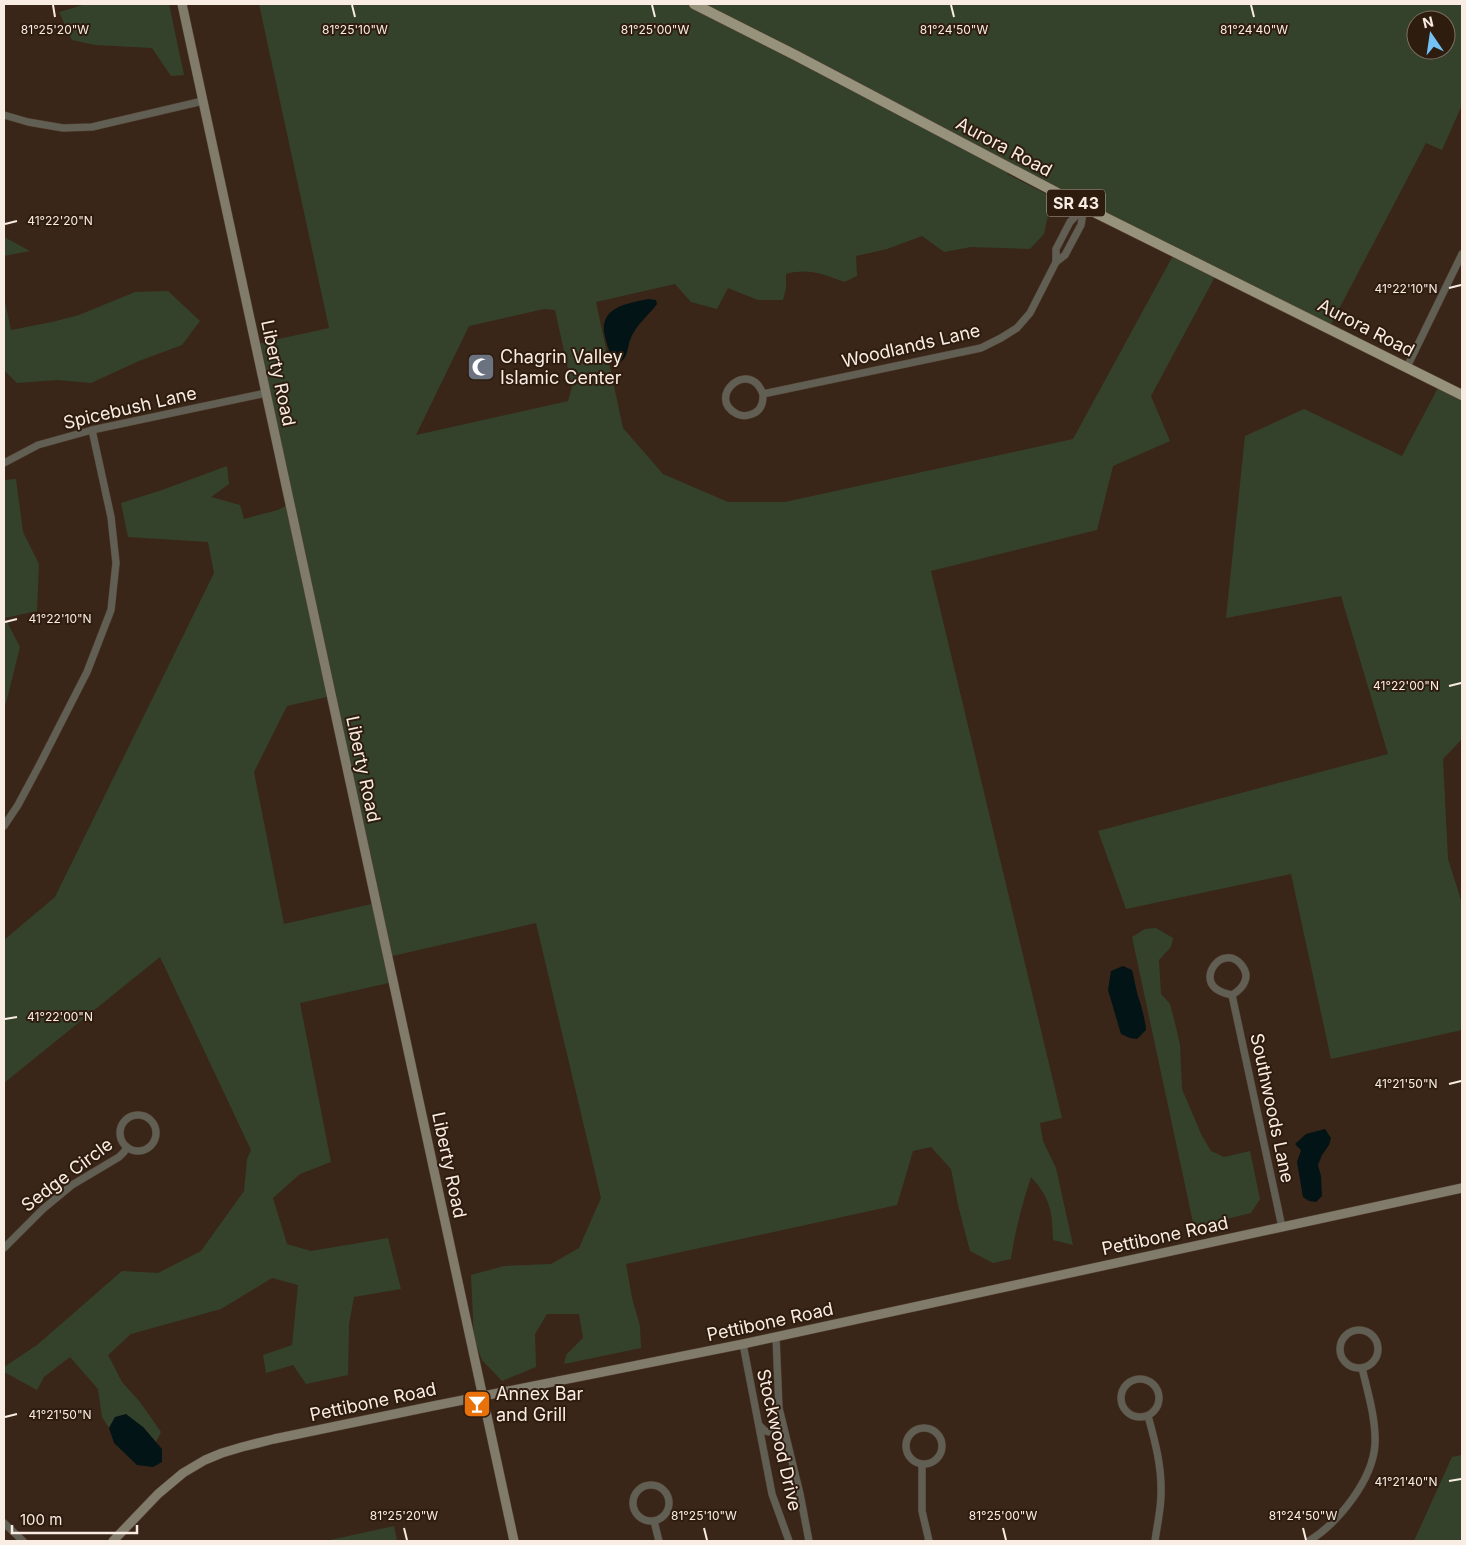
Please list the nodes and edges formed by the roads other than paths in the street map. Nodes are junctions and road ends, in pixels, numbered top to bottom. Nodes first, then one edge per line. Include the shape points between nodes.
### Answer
1 (182, 4) edge
2 (694, 4) edge
3 (203, 101) junction
4 (4, 115) edge
5 (1084, 207) junction
6 (1462, 254) edge
7 (1056, 262) junction
8 (1407, 368) junction
9 (266, 393) junction
10 (763, 394) junction
11 (1462, 395) edge
12 (92, 430) junction
13 (4, 463) edge
14 (4, 826) edge
15 (1232, 995) junction
16 (127, 1147) junction
17 (1462, 1188) edge
18 (1282, 1227) junction
19 (4, 1248) edge
20 (776, 1337) junction
21 (743, 1344) junction
22 (1362, 1368) junction
23 (482, 1397) junction
24 (1148, 1416) junction
25 (782, 1421) junction
26 (760, 1425) junction
27 (922, 1465) junction
28 (654, 1522) junction
29 (4, 1523) edge
30 (23, 1541) edge
31 (113, 1541) edge
32 (514, 1541) edge
33 (659, 1541) edge
34 (789, 1541) edge
35 (809, 1541) edge
36 (929, 1541) edge
37 (1155, 1541) edge
38 (1309, 1541) edge

1 - 3 street, Liberty Road
2 - 5 main road, Aurora Road / SR 43
3 - 4 street via 92,127 63,128
3 - 9 street, Liberty Road
5 - 7 street, Woodlands Lane via 1070,222 1059,242
5 - 7 street, Woodlands Lane via 1082,225 1066,255
5 - 8 main road, Aurora Road / SR 43
6 - 8 street
7 - 10 street, Woodlands Lane via 1030,313 1018,328 981,348
8 - 11 main road, Aurora Road / SR 43
9 - 12 street, Spicebush Lane
9 - 23 street, Liberty Road
10 - 10 street via 762,406 749,416 739,416 730,409 726,400 730,386 745,379 755,382
12 - 13 street, Spicebush Lane via 38,445
12 - 14 street via 111,517 116,563 110,610 86,672 37,771
15 - 15 street via 1218,992 1210,981 1210,971 1226,958 1240,963 1246,972 1245,982
15 - 18 street, Southwoods Lane
16 - 16 street, Sedge Circle via 120,1135 124,1122 131,1116 148,1118 157,1130 151,1147 143,1151
16 - 19 street, Sedge Circle via 119,1156 72,1185
17 - 18 street, Pettibone Road
18 - 20 street, Pettibone Road
20 - 21 street, Pettibone Road
20 - 25 street, Stockwood Drive
21 - 23 street, Pettibone Road
21 - 26 street, Stockwood Drive
22 - 22 street via 1345,1362 1340,1351 1347,1334 1358,1330 1370,1334 1378,1351 1373,1362
22 - 38 street via 1375,1445 1369,1469 1348,1505 1323,1533
23 - 31 street, Pettibone Road via 274,1439 222,1453 172,1482
23 - 32 street, Liberty Road
24 - 24 street via 1136,1417 1122,1405 1122,1392 1136,1380 1148,1381 1157,1389 1158,1407
24 - 37 street via 1161,1471
25 - 26 street via 772,1432 765,1431
25 - 35 street, Stockwood Drive
26 - 34 street, Stockwood Drive via 772,1494
27 - 27 street via 911,1460 906,1442 908,1436 919,1428 936,1432 942,1448 934,1462
27 - 36 street via 922,1511
28 - 28 street via 664,1516 669,1500 658,1486 646,1486 636,1493 634,1510 642,1519
28 - 33 street
29 - 30 street

